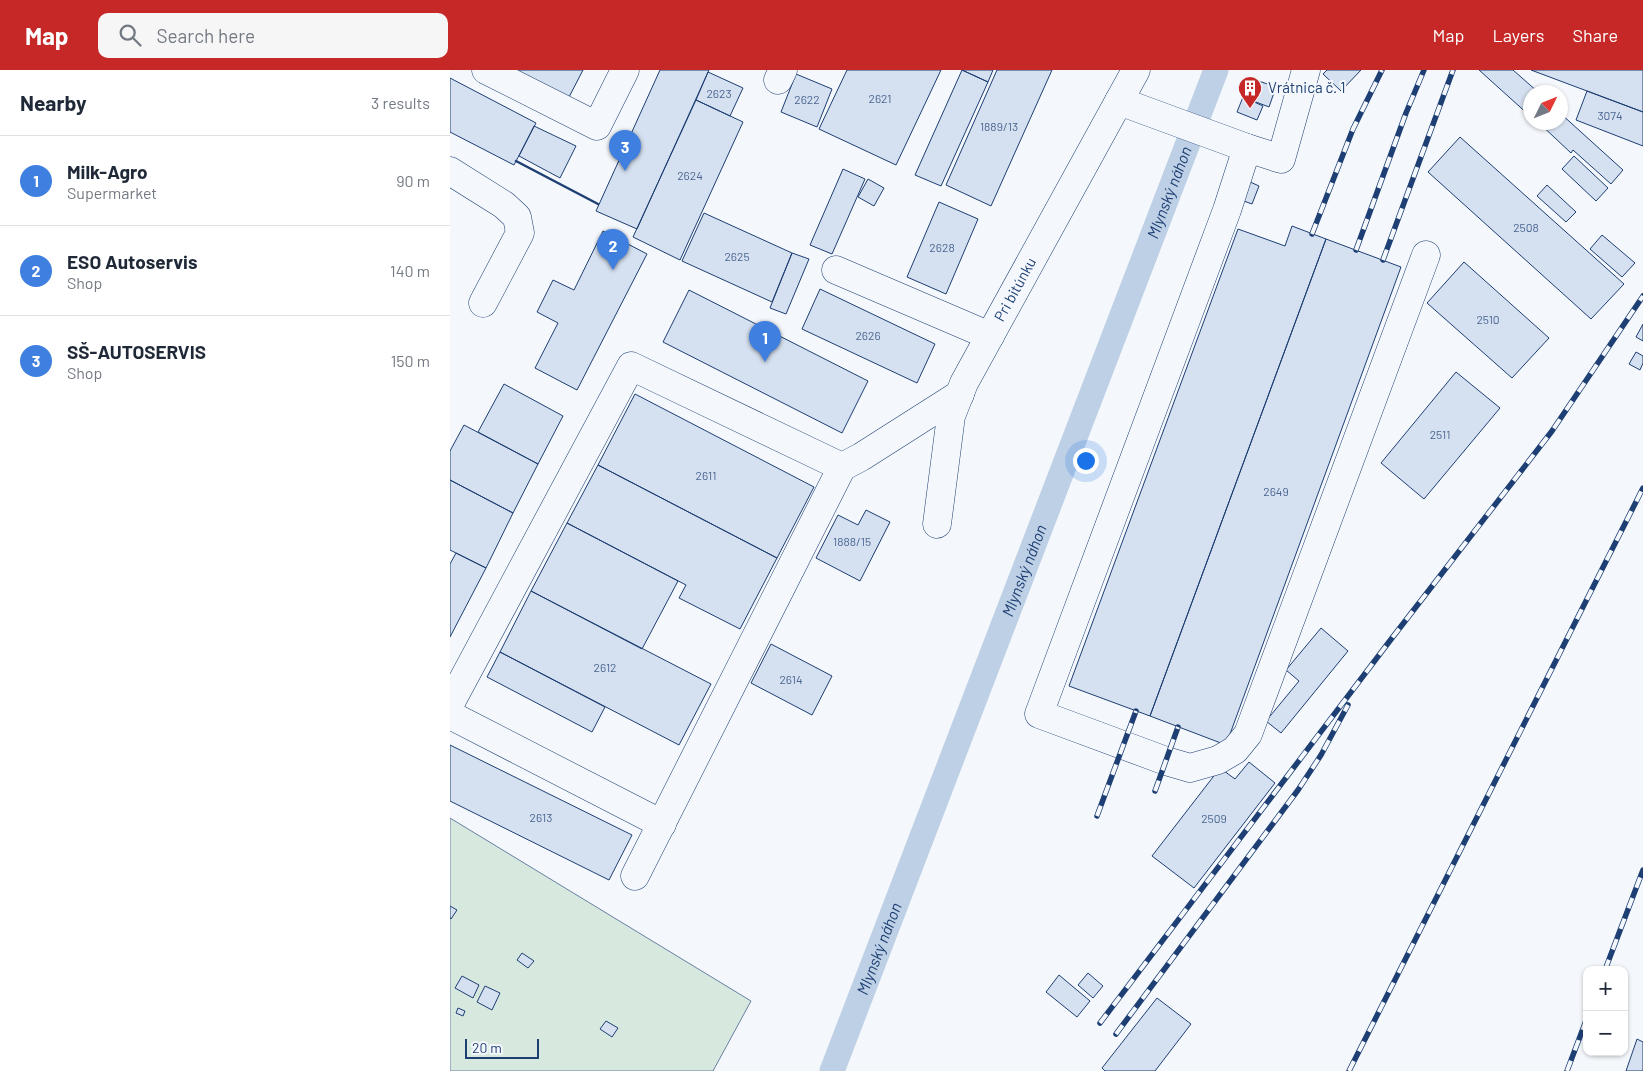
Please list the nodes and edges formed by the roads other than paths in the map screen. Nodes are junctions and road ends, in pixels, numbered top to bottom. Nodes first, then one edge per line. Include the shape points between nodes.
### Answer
1 (486, 70) edge
2 (625, 70) edge
3 (1136, 70) edge
4 (1306, 70) edge
5 (1119, 101) junction
6 (1247, 148) junction
7 (450, 171) edge
8 (1426, 255) dead end
9 (836, 270) dead end
10 (482, 302) dead end
11 (990, 336) junction
12 (960, 394) junction
13 (842, 467) junction
14 (937, 524) dead end
15 (450, 704) edge
16 (450, 715) edge
17 (662, 824) junction
18 (635, 876) dead end

1 - 2 lane via 597,126
3 - 5 lane, Pri bitúnku
4 - 6 lane via 1281,159
5 - 6 lane
5 - 11 lane, Pri bitúnku
6 - 8 lane via 1227,210 1039,714 1190,768 1218,760 1236,750 1248,734
7 - 10 lane via 504,205 517,217 520,233
9 - 11 lane
11 - 12 lane, Pri bitúnku
12 - 13 lane
12 - 14 lane, Pri bitúnku via 952,416
13 - 15 lane via 632,366
13 - 17 lane
16 - 17 lane
17 - 18 lane

